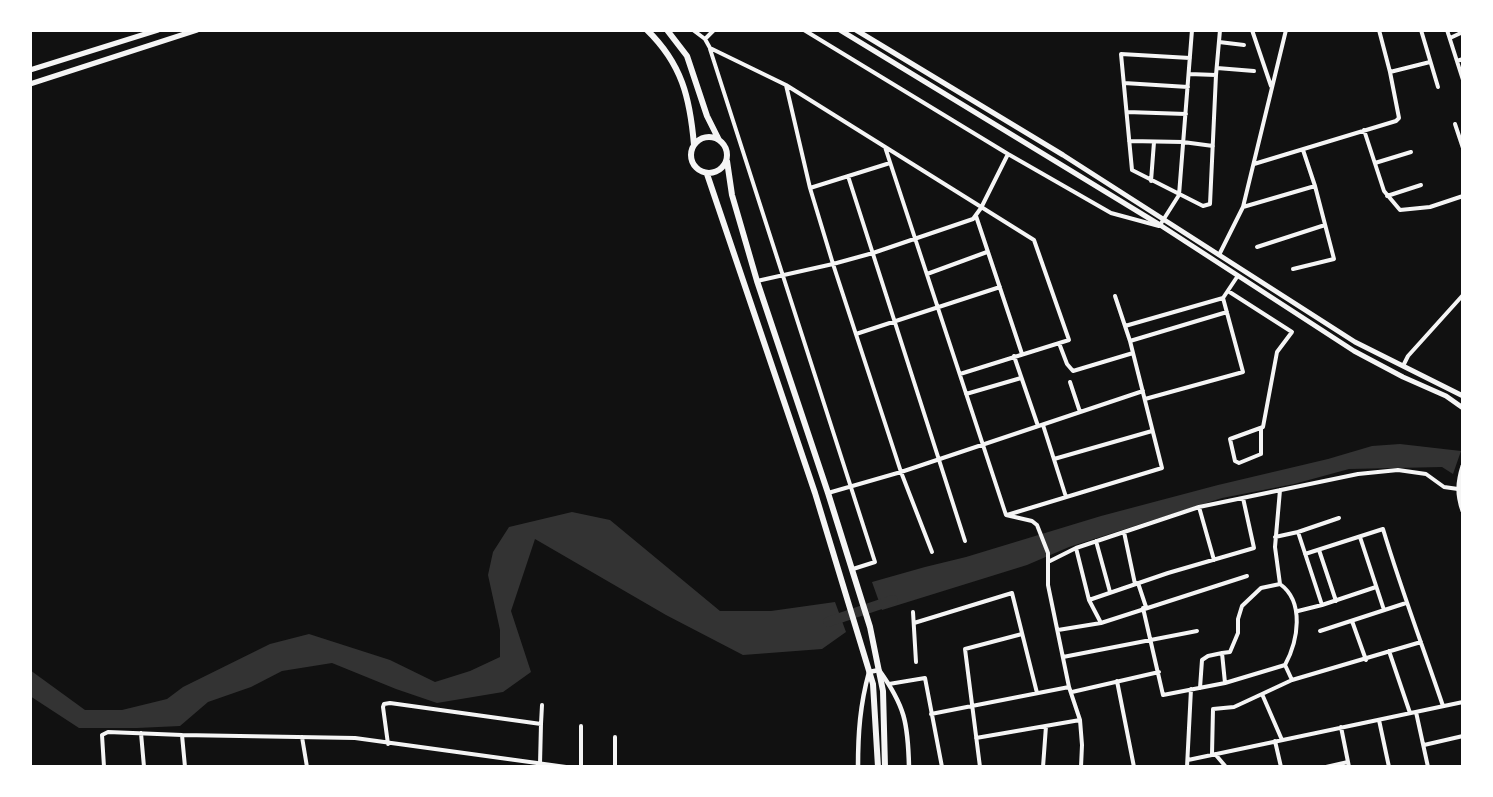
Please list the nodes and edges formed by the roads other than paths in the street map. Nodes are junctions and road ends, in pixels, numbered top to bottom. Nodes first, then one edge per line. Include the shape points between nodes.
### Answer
1 (158, 30) edge
2 (197, 30) edge
3 (647, 30) edge
4 (667, 30) edge
5 (693, 30) edge
6 (714, 30) edge
7 (804, 30) edge
8 (840, 30) edge
9 (856, 30) edge
10 (1192, 30) edge
11 (1220, 30) edge
12 (1252, 30) edge
13 (1286, 30) edge
14 (1378, 30) edge
15 (1421, 30) edge
16 (1447, 30) edge
17 (1463, 32) edge
18 (1450, 38) junction
19 (705, 39) junction
20 (1219, 42) junction
21 (1244, 45) dead end
22 (710, 48) junction
23 (1190, 58) junction
24 (1463, 59) edge
25 (1457, 61) junction
26 (1430, 62) junction
27 (1217, 68) junction
28 (30, 70) edge
29 (1254, 71) dead end
30 (1390, 72) junction
31 (1189, 74) junction
32 (1216, 75) junction
33 (1463, 80) edge
34 (1124, 82) junction
35 (30, 84) edge
36 (786, 85) junction
37 (1188, 87) junction
38 (1271, 87) junction
39 (1438, 87) dead end
40 (1126, 112) junction
41 (1186, 114) junction
42 (1455, 123) dead end
43 (1364, 130) junction
44 (719, 140) junction
45 (1129, 141) junction
46 (1154, 142) junction
47 (1183, 142) junction
48 (694, 145) junction
49 (1213, 146) junction
50 (885, 147) junction
51 (1463, 148) edge
52 (1303, 150) junction
53 (1411, 152) dead end
54 (1008, 154) junction
55 (727, 161) junction
56 (890, 163) junction
57 (1375, 163) junction
58 (1254, 164) junction
59 (707, 174) junction
60 (848, 176) junction
61 (1151, 181) junction
62 (1315, 186) junction
63 (1420, 186) dead end
64 (810, 188) junction
65 (1179, 195) junction
66 (1387, 196) junction
67 (1463, 196) edge
68 (1242, 207) junction
69 (981, 208) junction
70 (976, 216) junction
71 (1164, 219) junction
72 (1325, 224) junction
73 (1161, 226) junction
74 (916, 237) junction
75 (1257, 247) dead end
76 (987, 252) junction
77 (873, 253) junction
78 (1219, 255) junction
79 (833, 264) junction
80 (1293, 269) dead end
81 (784, 274) junction
82 (927, 274) junction
83 (1237, 277) junction
84 (757, 281) junction
85 (1000, 287) junction
86 (1228, 291) junction
87 (1463, 295) edge
88 (1115, 296) dead end
89 (1223, 298) junction
90 (937, 307) junction
91 (1227, 312) junction
92 (895, 321) junction
93 (1125, 326) junction
94 (856, 334) junction
95 (1130, 341) junction
96 (1059, 343) junction
97 (1133, 353) junction
98 (1022, 354) junction
99 (1014, 356) junction
100 (1391, 360) junction
101 (1402, 366) junction
102 (1387, 368) junction
103 (959, 374) junction
104 (1021, 378) junction
105 (1070, 382) dead end
106 (1143, 391) junction
107 (966, 394) junction
108 (1463, 396) edge
109 (1145, 399) junction
110 (1463, 408) edge
111 (1080, 412) junction
112 (1043, 425) junction
113 (1038, 426) junction
114 (1261, 429) junction
115 (1152, 431) junction
116 (983, 444) junction
117 (938, 459) junction
118 (1054, 459) junction
119 (1463, 466) edge
120 (901, 472) junction
121 (851, 488) junction
122 (1458, 489) junction
123 (1280, 490) junction
124 (828, 494) junction
125 (1066, 497) junction
126 (1243, 498) junction
127 (1199, 507) junction
128 (1463, 511) edge
129 (1006, 515) junction
130 (1339, 518) dead end
131 (1124, 532) junction
132 (1298, 532) junction
133 (1275, 537) junction
134 (1360, 537) junction
135 (965, 541) dead end
136 (1095, 541) junction
137 (1076, 548) junction
138 (1318, 550) junction
139 (932, 552) dead end
140 (1305, 554) junction
141 (1214, 560) junction
142 (1050, 561) junction
143 (852, 570) junction
144 (1247, 576) dead end
145 (1136, 584) junction
146 (1280, 584) junction
147 (1376, 587) junction
148 (1110, 592) junction
149 (1089, 600) junction
150 (1336, 600) junction
151 (1406, 603) junction
152 (1322, 605) junction
153 (1145, 607) junction
154 (1384, 610) junction
155 (1298, 611) junction
156 (913, 612) dead end
157 (1352, 621) junction
158 (1101, 622) junction
159 (915, 623) junction
160 (1058, 630) junction
161 (1197, 631) dead end
162 (1320, 631) dead end
163 (1022, 634) junction
164 (1150, 640) junction
165 (1421, 642) junction
166 (1389, 651) junction
167 (1222, 653) junction
168 (1063, 657) junction
169 (1366, 660) junction
170 (916, 662) dead end
171 (1285, 665) junction
172 (879, 670) junction
173 (869, 672) junction
174 (1159, 672) junction
175 (1292, 680) junction
176 (1117, 681) junction
177 (1225, 683) junction
178 (889, 684) junction
179 (1200, 688) junction
180 (1071, 689) junction
181 (1191, 689) junction
182 (1037, 693) junction
183 (1262, 694) junction
184 (1463, 702) edge
185 (542, 705) dead end
186 (1443, 706) junction
187 (972, 707) junction
188 (1416, 712) junction
189 (1410, 713) junction
190 (931, 714) junction
191 (1080, 720) junction
192 (1379, 720) junction
193 (541, 724) junction
194 (581, 726) dead end
195 (1046, 726) junction
196 (1341, 727) junction
197 (141, 733) junction
198 (182, 735) junction
199 (1463, 736) edge
200 (302, 737) junction
201 (615, 737) dead end
202 (976, 738) junction
203 (1282, 740) junction
204 (1275, 741) junction
205 (388, 744) junction
206 (1424, 745) junction
207 (1214, 754) junction
208 (1188, 759) junction
209 (540, 764) junction
210 (1349, 764) edge
211 (104, 767) edge
212 (144, 767) edge
213 (185, 767) edge
214 (307, 767) edge
215 (566, 767) edge
216 (581, 767) edge
217 (615, 767) edge
218 (858, 767) edge
219 (878, 767) edge
220 (885, 767) edge
221 (909, 767) edge
222 (942, 767) edge
223 (980, 767) edge
224 (1043, 767) edge
225 (1081, 767) edge
226 (1134, 767) edge
227 (1187, 767) edge
228 (1226, 767) edge
229 (1281, 767) edge
230 (1326, 767) edge
231 (1389, 767) edge
232 (1428, 767) edge

1 - 28 main road
2 - 35 main road
3 - 48 highway via 678,69
4 - 44 highway via 687,56
5 - 19 street
6 - 19 street
7 - 54 street
8 - 73 main road
9 - 71 main road
10 - 23 street
11 - 20 street
12 - 38 street
13 - 38 street
14 - 30 street
15 - 26 street
16 - 18 street
17 - 18 street
18 - 25 street
19 - 22 street
20 - 21 street
20 - 27 street
22 - 36 street
22 - 81 street
23 - 31 street
23 - 34 street via 1121,54
24 - 25 street
25 - 33 street
26 - 30 street
26 - 39 street
27 - 29 street
27 - 32 street
30 - 43 street via 1399,118
31 - 32 street
31 - 37 street
32 - 49 street
34 - 37 street
34 - 40 street
36 - 50 street
36 - 64 street
37 - 41 street
38 - 58 street
40 - 41 street
40 - 45 street
41 - 47 street
42 - 51 street
43 - 52 street
43 - 57 street
44 - 48 highway via 705,137
44 - 55 highway via 727,149
45 - 46 street
45 - 61 street via 1132,170
46 - 47 street
46 - 61 street
47 - 49 street
47 - 65 street
48 - 59 highway via 694,165
49 - 65 street via 1210,204 1203,206
50 - 56 street
50 - 69 street
52 - 58 street
52 - 62 street
53 - 57 street
54 - 69 street
54 - 73 street via 1111,213
55 - 59 highway via 717,172
55 - 84 highway via 732,195
56 - 60 street
56 - 74 street
57 - 66 street
58 - 68 street
59 - 173 highway via 815,493
60 - 64 street
60 - 77 street
61 - 65 street
62 - 68 street
62 - 72 street
63 - 66 street
64 - 79 street
65 - 71 street
66 - 67 street via 1404,211
68 - 78 street
69 - 70 street
69 - 96 street via 1034,240 1070,340
70 - 74 street
70 - 76 street
71 - 73 street
71 - 78 main road
72 - 75 street
72 - 80 street via 1334,259
73 - 83 main road
74 - 77 street
74 - 82 street
76 - 82 street
76 - 85 street
77 - 79 street
77 - 92 street
78 - 100 main road via 1355,342
79 - 81 street
79 - 94 street
81 - 84 street
81 - 121 street
82 - 90 street
83 - 86 street
83 - 102 main road
84 - 124 highway
85 - 90 street
85 - 98 street
86 - 89 street
86 - 114 street via 1292,332 1277,352
87 - 101 street
88 - 93 street
89 - 91 street
89 - 93 street
90 - 92 street
90 - 103 street
91 - 95 street
91 - 109 street via 1243,372
92 - 94 street
92 - 117 street
93 - 95 street
94 - 120 street
95 - 97 street
96 - 97 street via 1074,371
96 - 98 street
97 - 106 street
98 - 99 street
99 - 103 street
99 - 104 street
100 - 101 main road
100 - 102 main road
101 - 108 main road
102 - 110 main road via 1455,400
103 - 107 street
104 - 107 street
104 - 113 street
105 - 111 street
106 - 109 street
106 - 111 street
107 - 116 street
109 - 115 street
111 - 112 street
112 - 113 street
112 - 118 street
113 - 116 street
114 - 114 street via 1231,438 1235,461 1261,454
115 - 118 street
115 - 125 street via 1162,468
116 - 117 street
116 - 129 street
117 - 120 street
117 - 135 street
118 - 125 street
119 - 122 main road
120 - 121 street
120 - 139 street
121 - 124 street
121 - 143 street via 875,562
122 - 123 street via 1444,487 1426,474 1398,470
122 - 128 main road
123 - 126 street
123 - 133 street
124 - 143 highway
125 - 129 street
126 - 127 street
126 - 141 street via 1254,548
127 - 131 street
127 - 141 street
129 - 142 street via 1032,521 1040,529
130 - 132 street
131 - 136 street
131 - 145 street
132 - 133 street
132 - 140 street
133 - 146 street
134 - 138 street
134 - 147 street
134 - 151 street via 1383,530
136 - 137 street
136 - 148 street
137 - 142 street
137 - 149 street
138 - 140 street
138 - 150 street
140 - 152 street
141 - 145 street
142 - 160 street via 1048,585
143 - 172 highway
144 - 153 street
145 - 148 street
145 - 153 street
146 - 155 street via 1287,589
146 - 167 street via 1261,588 1242,606 1230,652
147 - 150 street
147 - 154 street
148 - 149 street
149 - 158 street
150 - 152 street
151 - 154 street
151 - 165 street
152 - 155 street
153 - 158 street
153 - 164 street
154 - 157 street
155 - 171 street via 1294,643
156 - 159 street
157 - 162 street
157 - 169 street
158 - 160 street
159 - 163 street via 1012,593
159 - 170 street
160 - 168 street
161 - 164 street
163 - 182 street
163 - 187 street via 965,648
164 - 168 street
164 - 174 street
165 - 166 street
165 - 186 street
166 - 169 street
166 - 189 street
167 - 177 street
167 - 179 street via 1202,660
168 - 180 street
169 - 175 street
171 - 175 street
171 - 177 street
172 - 173 street
172 - 178 street
172 - 220 highway
173 - 218 street via 858,721
173 - 219 highway
174 - 176 street
174 - 181 street via 1163,695
175 - 183 street
176 - 180 street
176 - 226 street
177 - 179 street
178 - 190 street via 925,678
178 - 221 street via 906,718
179 - 181 street
180 - 182 street
180 - 191 street
181 - 208 street
182 - 187 street
183 - 203 street
183 - 207 street via 1234,707 1213,708
184 - 186 street
185 - 193 street
186 - 188 street
187 - 190 street
187 - 202 street
188 - 189 street
188 - 206 street
189 - 192 street
190 - 222 street
191 - 195 street
191 - 225 street
192 - 196 street
192 - 231 street
193 - 205 street via 386,703 382,711
193 - 209 street
194 - 216 street
195 - 202 street
195 - 224 street
196 - 203 street
196 - 210 street
197 - 198 street
197 - 211 street via 102,735
197 - 212 street
198 - 200 street
198 - 213 street
199 - 206 street
200 - 205 street via 355,738
200 - 214 street
201 - 217 street
202 - 223 street
203 - 204 street
204 - 207 street
204 - 229 street
205 - 209 street
206 - 232 street
207 - 208 street
207 - 228 street
208 - 227 street
209 - 215 street
210 - 230 street

